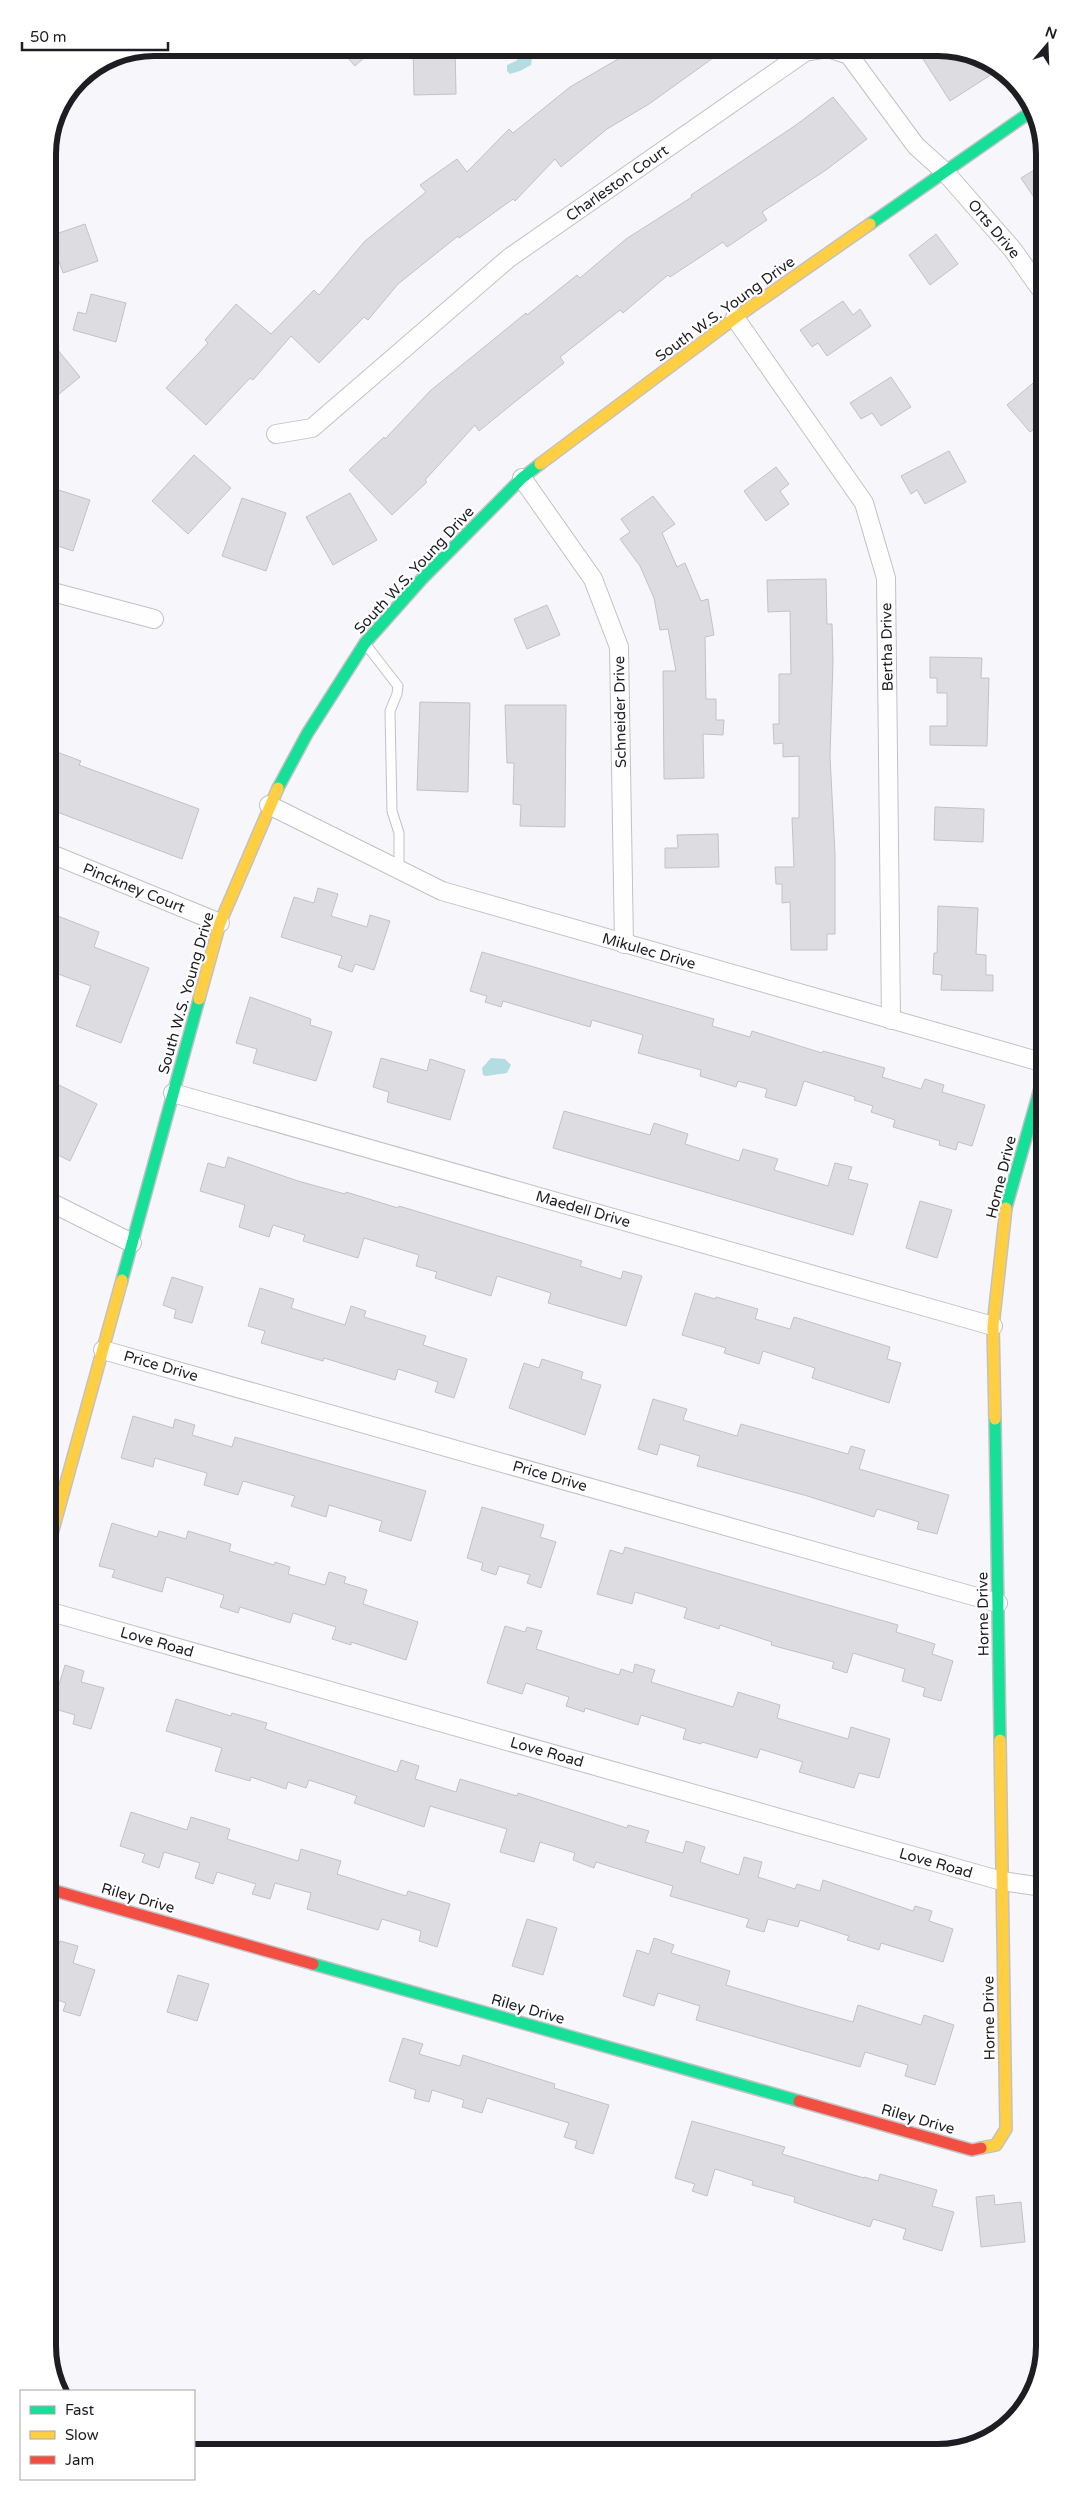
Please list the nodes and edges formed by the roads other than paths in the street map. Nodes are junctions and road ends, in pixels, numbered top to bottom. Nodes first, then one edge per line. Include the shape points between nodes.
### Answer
1 (799, 56) edge
2 (850, 56) edge
3 (1027, 114) edge
4 (945, 172) junction
5 (1036, 284) edge
6 (735, 318) junction
7 (276, 434) dead end
8 (522, 478) junction
9 (56, 593) edge
10 (154, 620) dead end
11 (365, 643) junction
12 (269, 805) junction
13 (56, 855) edge
14 (399, 870) junction
15 (220, 923) junction
16 (624, 944) junction
17 (891, 1020) junction
18 (1036, 1061) edge
19 (173, 1093) junction
20 (1036, 1103) edge
21 (56, 1205) edge
22 (132, 1243) junction
23 (993, 1326) junction
24 (103, 1350) junction
25 (56, 1519) edge
26 (998, 1603) junction
27 (56, 1613) edge
28 (1002, 1881) junction
29 (1036, 1886) edge
30 (56, 1891) edge
31 (996, 2145) joint

1 - 7 street, Charleston Court via 510,258 312,428
2 - 4 street, Charleston Court via 916,146
3 - 4 street, South W.S. Young Drive
4 - 5 street, Orts Drive via 1013,250
4 - 6 street, South W.S. Young Drive
6 - 8 street, South W.S. Young Drive
6 - 17 street, Bertha Drive via 864,503 886,578
8 - 11 street, South W.S. Young Drive via 421,580
8 - 16 street, Schneider Drive via 593,579 619,647
9 - 10 street
11 - 12 street, South W.S. Young Drive via 307,734
11 - 14 lane via 398,686 390,711 392,811 399,833
12 - 14 street, Mikulec Drive
12 - 15 street, South W.S. Young Drive
13 - 15 street, Pinckney Court
14 - 16 street, Mikulec Drive via 442,891
15 - 19 street, South W.S. Young Drive
16 - 17 street, Mikulec Drive
17 - 18 street, Mikulec Drive
19 - 22 street, South W.S. Young Drive
19 - 23 street, Maedell Drive
20 - 23 street, Horne Drive via 1006,1212
21 - 22 street
22 - 24 street, South W.S. Young Drive
23 - 26 street, Horne Drive
24 - 25 street, South W.S. Young Drive
24 - 26 street, Price Drive
26 - 28 street, Horne Drive
27 - 28 street, Love Road
28 - 29 street, Love Road
28 - 31 street, Horne Drive via 1006,2129
30 - 31 street, Riley Drive via 972,2150

